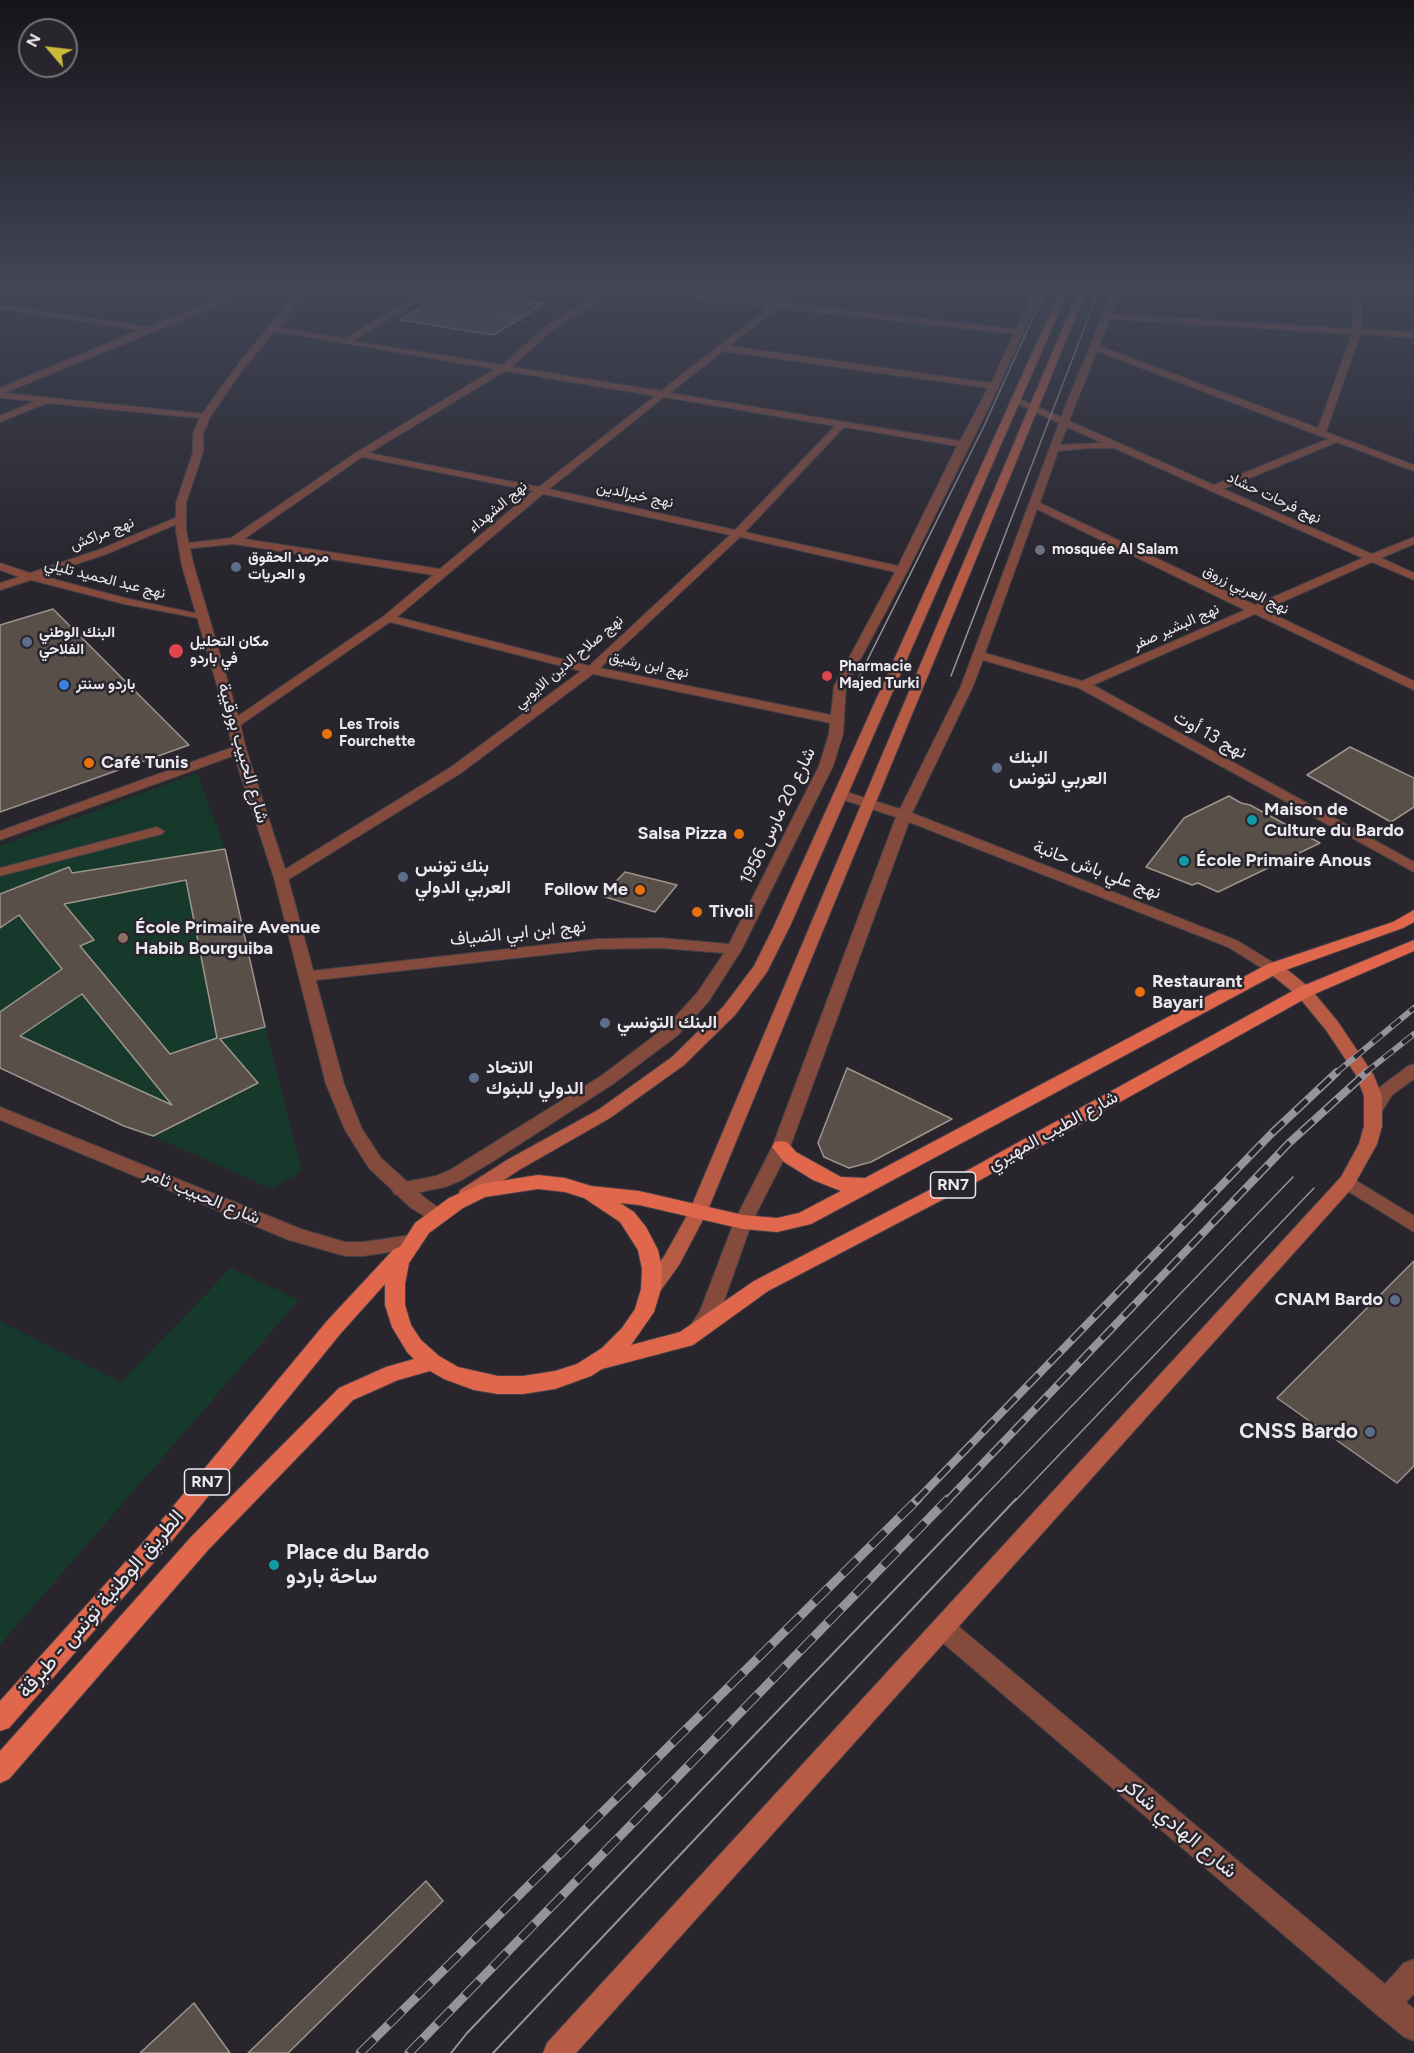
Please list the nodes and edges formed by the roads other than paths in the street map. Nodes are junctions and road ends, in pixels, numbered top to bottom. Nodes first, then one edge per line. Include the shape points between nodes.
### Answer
1 (24, 383) edge
2 (228, 383) edge
3 (479, 383) edge
4 (600, 383) edge
5 (675, 383) edge
6 (971, 383) edge
7 (995, 383) edge
8 (1022, 383) edge
9 (1044, 383) edge
10 (1080, 383) edge
11 (1189, 383) edge
12 (1338, 383) edge
13 (994, 386) junction
14 (0, 393) edge
15 (662, 393) junction
16 (45, 400) junction
17 (1014, 400) junction
18 (1033, 408) junction
19 (205, 417) junction
20 (0, 419) edge
21 (1064, 422) junction
22 (842, 424) junction
23 (1321, 433) junction
24 (1337, 439) junction
25 (963, 444) junction
26 (1122, 447) junction
27 (1054, 449) junction
28 (360, 454) junction
29 (1414, 468) edge
30 (1215, 488) junction
31 (541, 490) junction
32 (1034, 504) junction
33 (180, 519) junction
34 (739, 532) junction
35 (1414, 540) edge
36 (234, 541) junction
37 (184, 546) junction
38 (1371, 559) junction
39 (0, 566) edge
40 (902, 570) junction
41 (444, 573) junction
42 (28, 576) junction
43 (1414, 577) edge
44 (0, 587) edge
45 (1251, 610) junction
46 (204, 618) junction
47 (388, 618) junction
48 (980, 656) junction
49 (591, 670) junction
50 (1083, 685) junction
51 (1414, 686) edge
52 (836, 720) junction
53 (234, 723) junction
54 (239, 749) junction
55 (840, 794) junction
56 (868, 803) junction
57 (904, 814) junction
58 (157, 831) dead end
59 (0, 836) edge
60 (1414, 868) edge
61 (0, 872) edge
62 (280, 878) junction
63 (1414, 915) edge
64 (1414, 945) edge
65 (734, 949) junction
66 (1274, 968) junction
67 (308, 976) junction
68 (1304, 992) junction
69 (1414, 1070) edge
70 (1375, 1109) junction
71 (0, 1113) edge
72 (781, 1147) junction
73 (1347, 1182) junction
74 (871, 1185) junction
75 (401, 1189) junction
76 (591, 1193) junction
77 (456, 1203) junction
78 (698, 1212) junction
79 (436, 1215) junction
80 (743, 1222) junction
81 (1414, 1225) edge
82 (411, 1242) junction
83 (651, 1289) junction
84 (695, 1332) junction
85 (432, 1362) junction
86 (597, 1362) junction
87 (944, 1629) junction
88 (0, 1719) edge
89 (0, 1770) edge
90 (1414, 1973) edge
91 (1386, 2004) junction
92 (1414, 2027) edge
93 (557, 2053) edge

1 - 14 street
2 - 19 street, شارع الحبيب بورقيبة
3 - 28 street
4 - 15 street
5 - 15 street, نهج الشهداء
6 - 13 street
7 - 13 street, شارع 20 مارس 1956
8 - 17 main road
9 - 18 main road
10 - 21 street
11 - 23 street
12 - 23 street
13 - 25 street, شارع 20 مارس 1956
14 - 16 street
15 - 22 street
15 - 31 street, نهج الشهداء
16 - 19 street
16 - 20 street
17 - 18 street, نهج فرحات حشاد
17 - 55 main road
18 - 21 street, نهج فرحات حشاد
18 - 56 main road
19 - 33 street, شارع الحبيب بورقيبة
21 - 26 street, نهج فرحات حشاد
21 - 27 street
22 - 25 street
22 - 34 street, نهج صلاح الدين الايوبي
23 - 24 street
24 - 29 street
24 - 30 street
25 - 40 street, شارع 20 مارس 1956
26 - 27 street, نهج فرحات حشاد
26 - 30 street, نهج فرحات حشاد
27 - 32 street
28 - 31 street, نهج خيرالدين
28 - 36 street
30 - 38 street, نهج فرحات حشاد
31 - 34 street, نهج خيرالدين
31 - 41 street, نهج الشهداء
32 - 45 street, نهج العربي زروق
32 - 48 street
33 - 37 street, شارع الحبيب بورقيبة
33 - 42 street, نهج مراكش via 105,551
34 - 40 street, نهج خيرالدين
34 - 49 street, نهج صلاح الدين الايوبي
35 - 38 street, نهج البشير صفر
36 - 37 street
36 - 41 street
37 - 46 street, شارع الحبيب بورقيبة
38 - 43 street, نهج فرحات حشاد
38 - 45 street, نهج البشير صفر
39 - 42 street, نهج عبد الحميد تليلي
40 - 52 street, شارع 20 مارس 1956 via 843,678
41 - 47 street, نهج الشهداء
42 - 44 street, نهج مراكش
42 - 46 street, نهج عبد الحميد تليلي
45 - 50 street, نهج البشير صفر
45 - 51 street, نهج العربي زروق
46 - 53 street, شارع الحبيب بورقيبة
47 - 49 street, نهج ابن رشيق
47 - 53 street, نهج الشهداء
48 - 50 street, نهج 13 أوت
48 - 57 street
49 - 52 street, نهج ابن رشيق
49 - 62 street, نهج صلاح الدين الايوبي via 456,770
50 - 60 street, نهج 13 أوت
52 - 65 street, شارع 20 مارس 1956 via 834,744 826,766
53 - 54 street, شارع الحبيب بورقيبة
54 - 59 street
54 - 62 street, شارع الحبيب بورقيبة
55 - 56 street, نهج علي باش حانبة
55 - 77 main road via 772,947 729,1011 697,1045 640,1089
56 - 57 street, نهج علي باش حانبة
56 - 78 main road
57 - 66 street, نهج علي باش حانبة via 1200,930
57 - 72 street
58 - 61 street
62 - 67 street, شارع الحبيب بورقيبة
63 - 66 main road, شارع الطيب المهيري / RN7 via 1398,925
64 - 68 main road, شارع الطيب المهيري / RN7
65 - 67 street, نهج ابن ابي الضياف via 660,943 598,944
65 - 75 street, شارع 20 مارس 1956 via 703,997 672,1030 607,1080 456,1175
66 - 68 main road
66 - 74 main road, شارع الطيب المهيري / RN7
67 - 75 street, شارع الحبيب بورقيبة via 335,1084 354,1130 375,1162
68 - 70 main road via 1364,1074
68 - 84 main road, شارع الطيب المهيري / RN7 via 761,1286
69 - 70 street via 1386,1091
70 - 73 main road via 1368,1144
71 - 82 street, شارع الحبيب ثامر via 296,1235 345,1249
72 - 74 main road via 790,1157 839,1184
72 - 80 street
73 - 81 street
73 - 87 main road
74 - 80 main road, شارع الطيب المهيري / RN7 via 804,1219 777,1224
75 - 79 street, شارع الحبيب بورقيبة
76 - 77 main road, RN7 via 538,1182 490,1189
76 - 78 main road, شارع الطيب المهيري / RN7 via 639,1198
76 - 83 main road, RN7 via 627,1216 639,1232 652,1269
77 - 79 main road, RN7
78 - 80 main road, شارع الطيب المهيري / RN7
78 - 83 main road
79 - 82 main road, RN7
80 - 84 street via 711,1312
82 - 85 main road, RN7 via 400,1262 395,1305 414,1346
82 - 88 main road, الطريق الوطنية تونس - طبرقة / RN7 via 334,1327 154,1546
83 - 86 main road, RN7 via 638,1323
84 - 86 main road, شارع الطيب المهيري / RN7 via 664,1346
85 - 86 main road, RN7 via 451,1374 498,1385 555,1380
85 - 89 main road, الطريق الوطنية تونس - طبرقة / RN7 via 393,1373 346,1394 200,1543
87 - 91 street, شارع الهادي شاكر
87 - 93 main road
90 - 91 street
91 - 92 street, شارع الهادي شاكر

